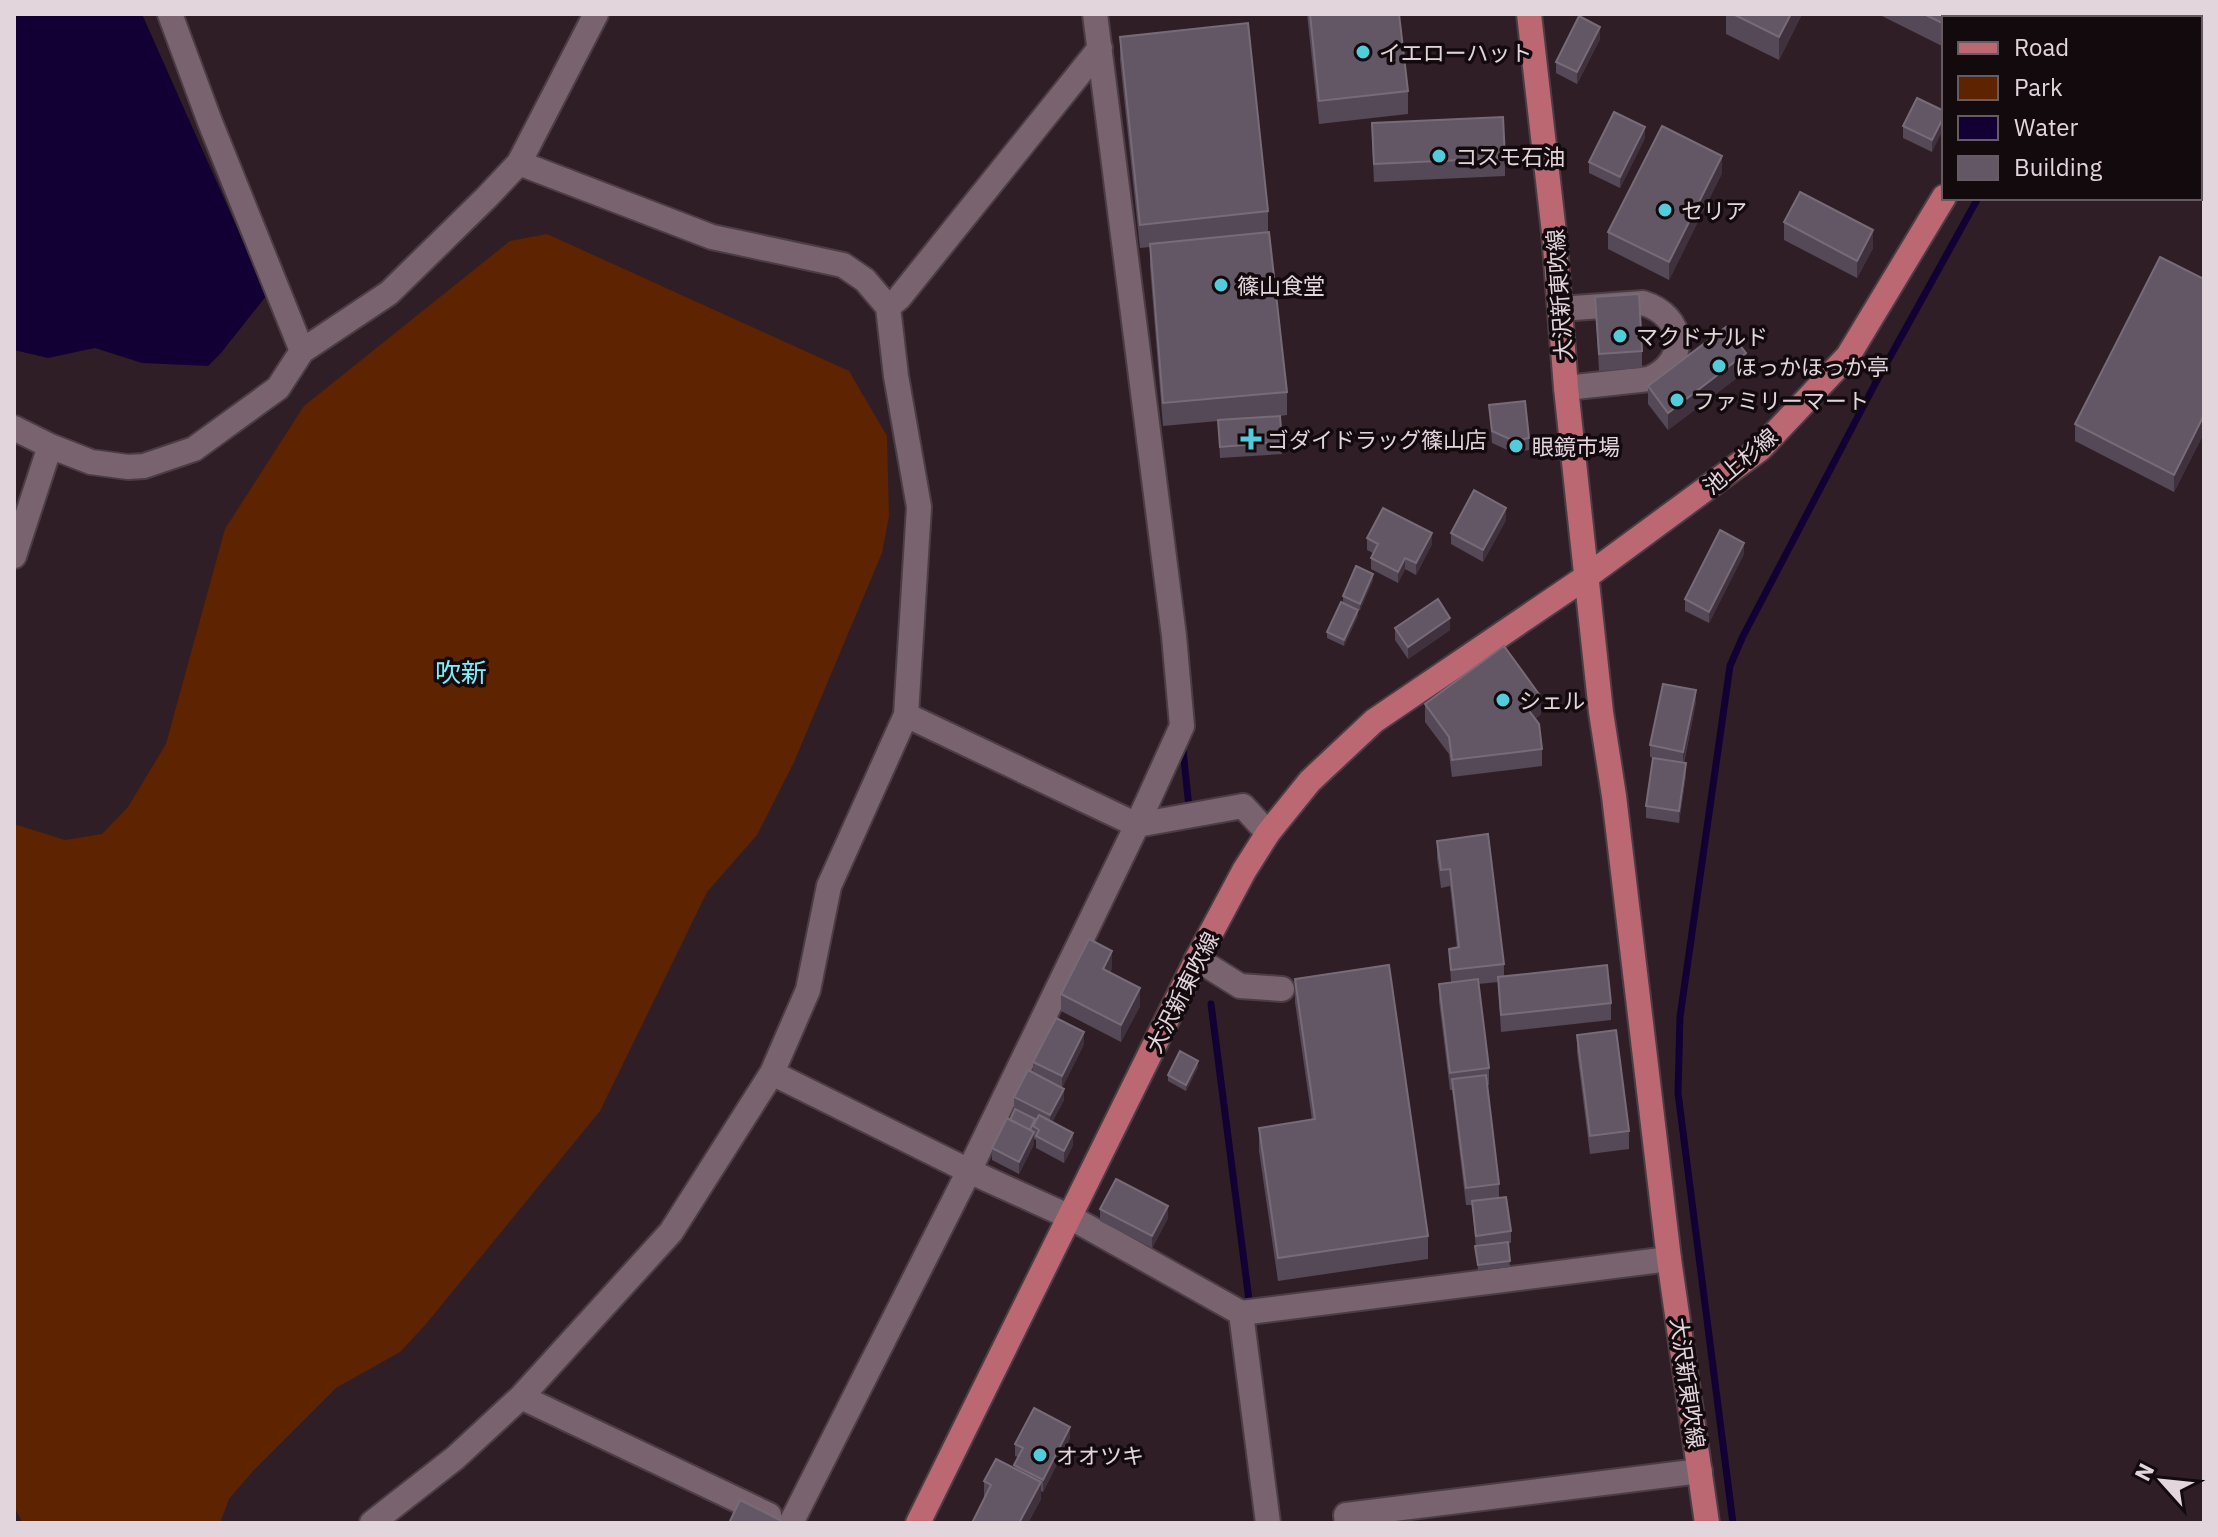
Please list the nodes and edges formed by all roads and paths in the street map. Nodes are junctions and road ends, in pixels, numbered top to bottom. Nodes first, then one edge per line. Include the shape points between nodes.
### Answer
1 (170, 14) edge
2 (596, 14) edge
3 (1095, 14) edge
4 (1529, 14) edge
5 (1100, 48) junction
6 (519, 163) junction
7 (1942, 200) edge
8 (888, 307) junction
9 (1560, 309) junction
10 (302, 351) junction
11 (1566, 388) junction
12 (14, 428) edge
13 (50, 446) junction
14 (14, 556) edge
15 (1586, 577) junction
16 (906, 715) junction
17 (1137, 825) junction
18 (1268, 833) junction
19 (1197, 959) junction
20 (1282, 989) dead end
21 (772, 1073) junction
22 (969, 1171) junction
23 (1070, 1217) junction
24 (1669, 1259) junction
25 (1241, 1313) junction
26 (521, 1397) junction
27 (1700, 1471) junction
28 (372, 1523) edge
29 (789, 1523) edge
30 (918, 1523) edge
31 (1268, 1523) edge
32 (1347, 1523) edge
33 (1707, 1523) edge

1 - 10 street
2 - 6 street
3 - 5 street
4 - 9 main road, 大沢新東吹線
5 - 8 street
5 - 17 street via 1182,726
6 - 8 street via 712,237 843,265 865,280
6 - 10 street via 389,293
7 - 15 main road, 池上杉線 via 1848,356 1771,438
8 - 16 street via 919,507
9 - 11 main road, 大沢新東吹線
9 - 11 street via 1643,303 1665,313 1677,345 1675,357 1660,375
10 - 13 street via 278,388 194,449 128,467 91,462
11 - 15 main road, 大沢新東吹線
12 - 13 street
13 - 14 street
15 - 18 main road, 大沢新東吹線 via 1374,721 1310,781
15 - 24 main road, 大沢新東吹線
16 - 17 street
16 - 21 street via 829,886 808,990
17 - 18 street via 1243,806
17 - 22 street
18 - 19 main road, 大沢新東吹線
19 - 20 street via 1240,986
19 - 23 main road, 大沢新東吹線
21 - 22 street
21 - 26 street via 671,1232
22 - 23 street
22 - 29 street
23 - 25 street
23 - 30 main road, 大沢新東吹線
24 - 25 street
24 - 27 main road, 大沢新東吹線
25 - 31 street
26 - 28 street
26 - 29 street
27 - 32 street via 1346,1515
27 - 33 main road, 大沢新東吹線

